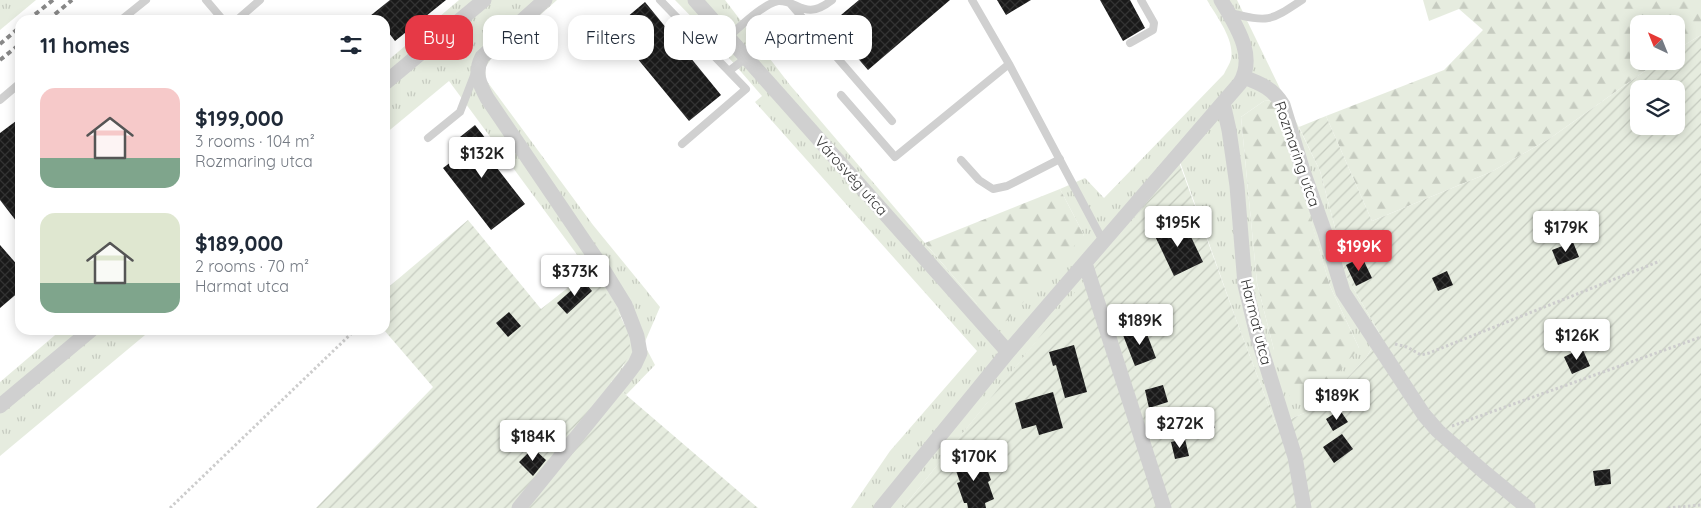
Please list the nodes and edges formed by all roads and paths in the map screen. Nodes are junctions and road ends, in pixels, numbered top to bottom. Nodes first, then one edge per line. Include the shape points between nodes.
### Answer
1 (146, 0) edge
2 (206, 0) edge
3 (260, 0) edge
4 (484, 0) edge
5 (545, 0) edge
6 (660, 0) edge
7 (695, 0) edge
8 (832, 0) edge
9 (972, 0) edge
10 (1141, 0) edge
11 (1302, 0) edge
12 (788, 1) edge
13 (1225, 6) edge
14 (127, 15) edge
15 (218, 15) edge
16 (243, 15) edge
17 (708, 15) edge
18 (736, 31) edge
19 (1130, 43) dead end
20 (736, 46) edge
21 (746, 58) joint
22 (748, 60) edge
23 (478, 64) junction
24 (1008, 64) junction
25 (729, 71) junction
26 (1243, 77) junction
27 (390, 79) edge
28 (15, 87) edge
29 (842, 95) dead end
30 (0, 100) edge
31 (1223, 103) junction
32 (892, 121) dead end
33 (428, 138) dead end
34 (682, 144) dead end
35 (1060, 159) junction
36 (961, 160) dead end
37 (1103, 241) junction
38 (1660, 261) dead end
39 (1085, 263) junction
40 (84, 335) edge
41 (351, 335) edge
42 (1701, 337) edge
43 (1375, 339) junction
44 (1008, 352) junction
45 (0, 406) edge
46 (1438, 431) junction
47 (1701, 505) edge
48 (170, 508) edge
49 (519, 508) edge
50 (881, 508) edge
51 (1164, 508) edge
52 (1304, 508) edge
53 (1528, 508) edge
54 (1668, 508) edge

1 - 14 lane
2 - 15 lane
3 - 16 lane
4 - 27 street
5 - 23 street via 492,47
6 - 25 lane
7 - 17 street, Városvég utca
8 - 12 lane via 821,8 808,10
9 - 24 lane
10 - 19 lane via 1154,23 1153,30
11 - 13 lane via 1270,19 1258,20
12 - 18 lane via 770,4
12 - 32 lane
13 - 26 street via 1245,50
20 - 21 street, Városvég utca
21 - 25 lane
22 - 44 street, Városvég utca
23 - 33 lane via 460,112
23 - 49 street via 479,83 487,98 625,305 640,353 626,376
24 - 29 lane via 895,156
24 - 35 lane
25 - 34 lane via 746,89
26 - 31 street
26 - 43 street, Rozmaring utca via 1260,83 1279,97 1343,292
28 - 30 lane
31 - 37 street
31 - 52 street, Harmat utca via 1237,186 1245,285 1295,457
35 - 36 lane via 1007,186 993,188 979,180
35 - 37 lane
37 - 39 street
38 - 43 path via 1429,353 1421,355
39 - 44 street
39 - 51 street
40 - 45 street
41 - 48 path
42 - 46 path
43 - 46 street, Rozmaring utca via 1424,415
44 - 50 street
46 - 53 street, Rozmaring utca
47 - 54 path

